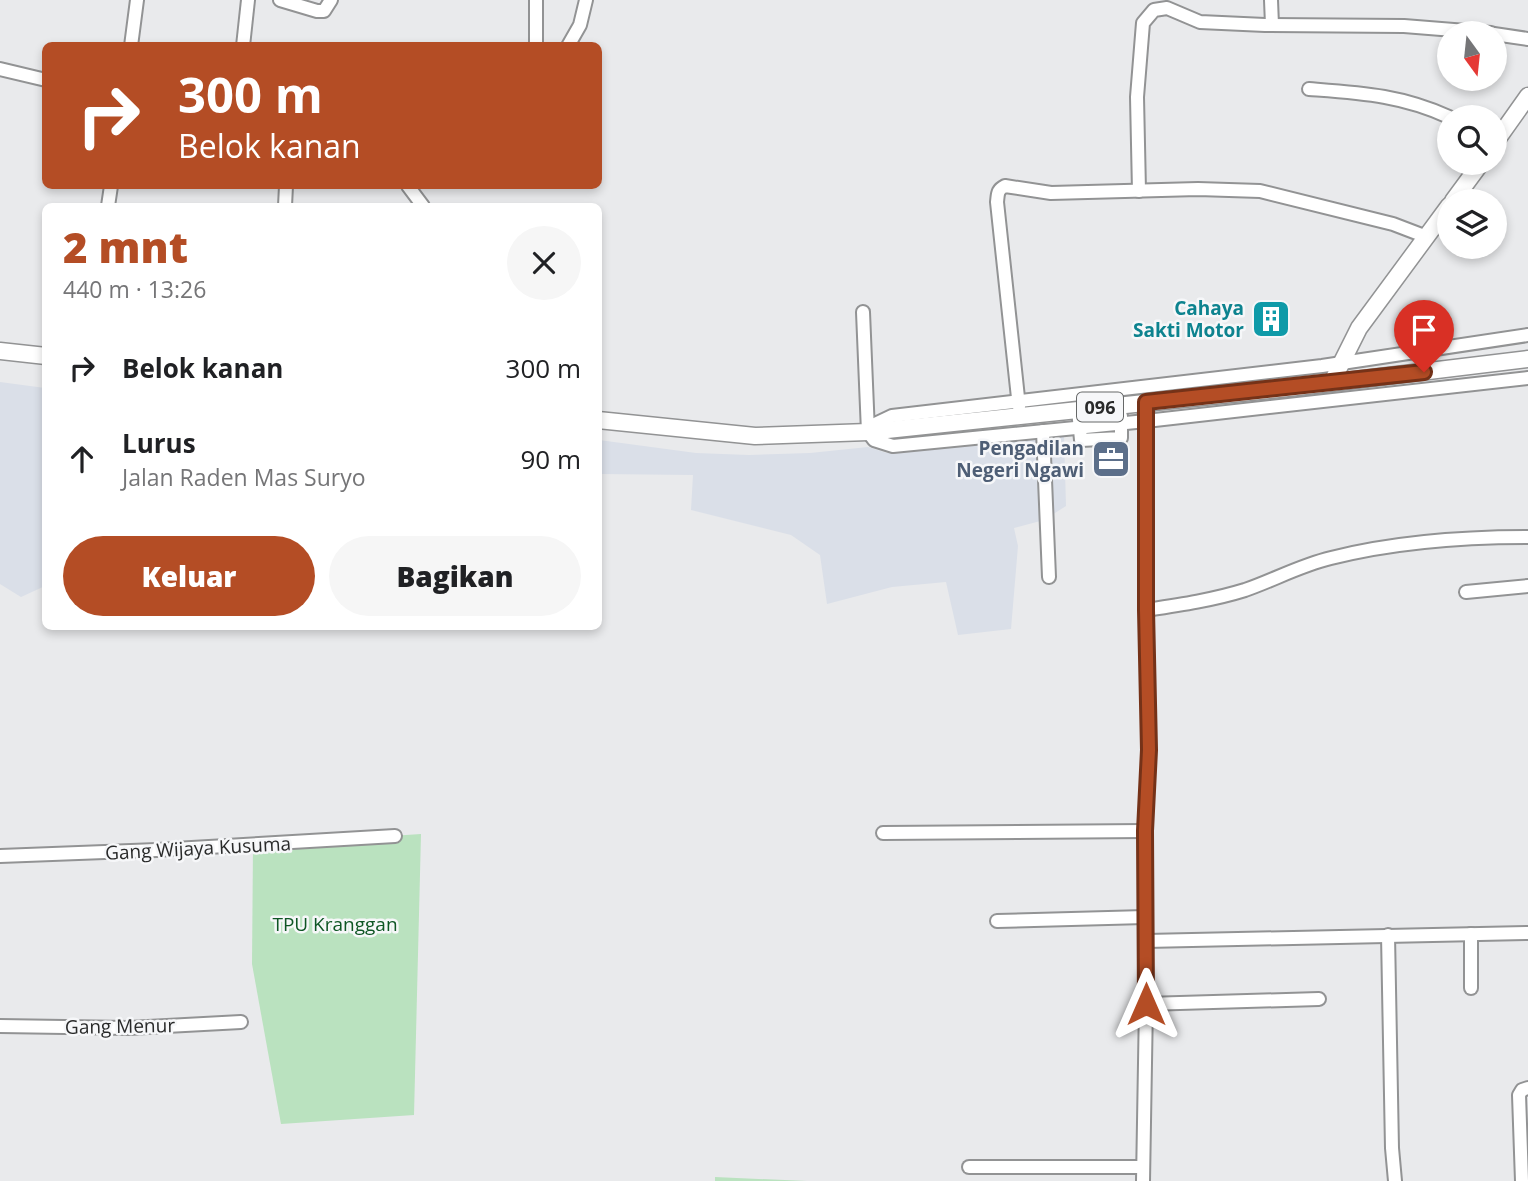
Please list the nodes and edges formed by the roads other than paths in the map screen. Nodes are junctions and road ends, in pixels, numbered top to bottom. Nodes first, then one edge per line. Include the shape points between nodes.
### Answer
1 (137, 0) edge
2 (248, 0) edge
3 (280, 0) edge
4 (331, 0) edge
5 (536, 0) edge
6 (586, 0) edge
7 (1271, 0) edge
8 (1163, 4) edge
9 (1272, 25) junction
10 (1437, 29) edge
11 (1507, 36) edge
12 (1528, 40) edge
13 (132, 42) edge
14 (243, 42) edge
15 (536, 42) edge
16 (570, 42) edge
17 (0, 69) edge
18 (42, 79) edge
19 (1309, 89) dead end
20 (1528, 96) edge
21 (1437, 113) edge
22 (1507, 126) edge
23 (1139, 191) junction
24 (1437, 223) edge
25 (1427, 237) junction
26 (863, 312) dead end
27 (1528, 335) edge
28 (0, 351) edge
29 (42, 356) edge
30 (1528, 359) edge
31 (1340, 364) junction
32 (1214, 378) junction
33 (1528, 378) edge
34 (1332, 382) junction
35 (1216, 395) junction
36 (1146, 402) junction
37 (1121, 405) junction
38 (1019, 408) junction
39 (1078, 410) junction
40 (602, 420) edge
41 (1146, 421) junction
42 (1121, 423) junction
43 (1080, 427) junction
44 (959, 431) junction
45 (1043, 431) junction
46 (868, 432) junction
47 (1528, 537) edge
48 (1049, 577) dead end
49 (1528, 586) edge
50 (1466, 592) dead end
51 (1146, 610) junction
52 (1145, 831) junction
53 (883, 833) dead end
54 (395, 836) dead end
55 (0, 856) edge
56 (1145, 917) junction
57 (997, 921) dead end
58 (1528, 933) edge
59 (1471, 934) junction
60 (1388, 935) junction
61 (1146, 941) junction
62 (1471, 988) dead end
63 (1319, 999) dead end
64 (1146, 1004) junction
65 (241, 1022) dead end
66 (0, 1026) edge
67 (1528, 1088) edge
68 (969, 1167) dead end
69 (1143, 1167) junction
70 (1143, 1181) edge
71 (1395, 1181) edge
72 (1522, 1181) edge

1 - 13 street
2 - 14 street
3 - 4 street via 324,11
5 - 15 street
6 - 16 street
7 - 9 street
8 - 9 street via 1200,22
8 - 23 street via 1143,23 1137,97
9 - 10 street
11 - 12 street
17 - 18 street
19 - 21 street via 1378,94
20 - 22 main road
23 - 25 street via 1260,191 1393,224
23 - 38 street via 1051,194 1005,187 998,190
24 - 25 main road
25 - 31 main road via 1359,328
26 - 46 street
27 - 31 street
28 - 29 main road
30 - 34 main road
31 - 32 street
31 - 34 main road
32 - 35 main road
32 - 38 street
33 - 41 street
34 - 35 main road, 096
35 - 36 main road, 096
36 - 37 main road, 096
36 - 41 main road
37 - 39 main road, 096
37 - 42 street
38 - 39 main road, 096
38 - 44 main road, 096
38 - 46 street via 892,416
39 - 43 street
40 - 46 main road, 096 via 743,435
41 - 42 street
41 - 51 street
42 - 43 street
43 - 45 street
44 - 45 street
44 - 46 main road, 096
45 - 48 street
47 - 51 street via 1464,539 1367,551 1299,567 1222,597
49 - 50 street
51 - 52 street via 1149,750
52 - 53 street
52 - 56 street
54 - 55 street, Gang Wijaya Kusuma
56 - 57 street
56 - 61 street
58 - 59 street
59 - 60 street
59 - 62 street
60 - 61 street
60 - 71 street
61 - 64 street
63 - 64 street
64 - 69 street
65 - 66 street, Gang Menur via 129,1028
67 - 72 street via 1519,1095
68 - 69 street
69 - 70 street

